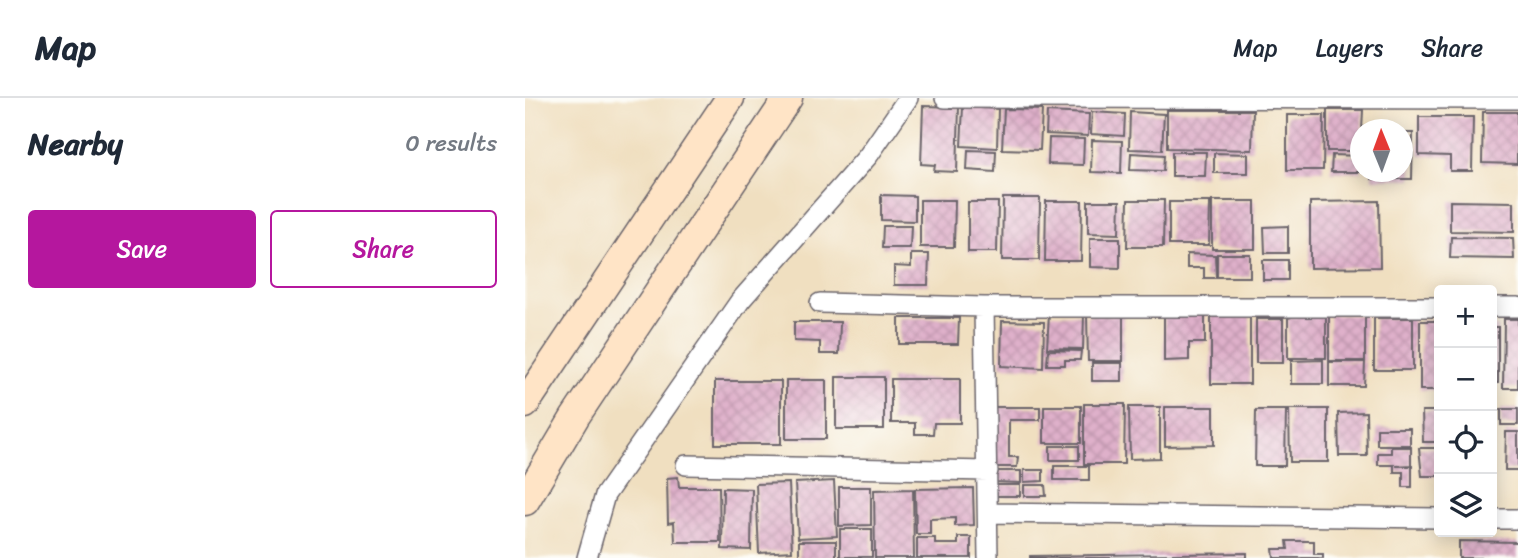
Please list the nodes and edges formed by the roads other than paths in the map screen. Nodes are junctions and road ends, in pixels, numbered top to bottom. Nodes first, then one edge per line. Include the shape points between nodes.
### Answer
1 (730, 98) edge
2 (788, 98) edge
3 (908, 98) edge
4 (945, 98) edge
5 (1518, 99) edge
6 (820, 303) dead end
7 (984, 307) junction
8 (1434, 307) edge
9 (1497, 307) edge
10 (1518, 307) edge
11 (525, 404) edge
12 (686, 465) dead end
13 (988, 471) junction
14 (525, 501) edge
15 (989, 513) junction
16 (1434, 518) edge
17 (1497, 519) edge
18 (1518, 519) edge
19 (587, 558) edge
20 (988, 558) edge

1 - 11 main road
2 - 14 main road via 575,416
3 - 19 street via 868,156 740,301 605,495
4 - 5 street
6 - 7 street
7 - 8 street
7 - 13 street
9 - 10 street
12 - 13 street
13 - 15 street
15 - 16 street
15 - 20 street
17 - 18 street

